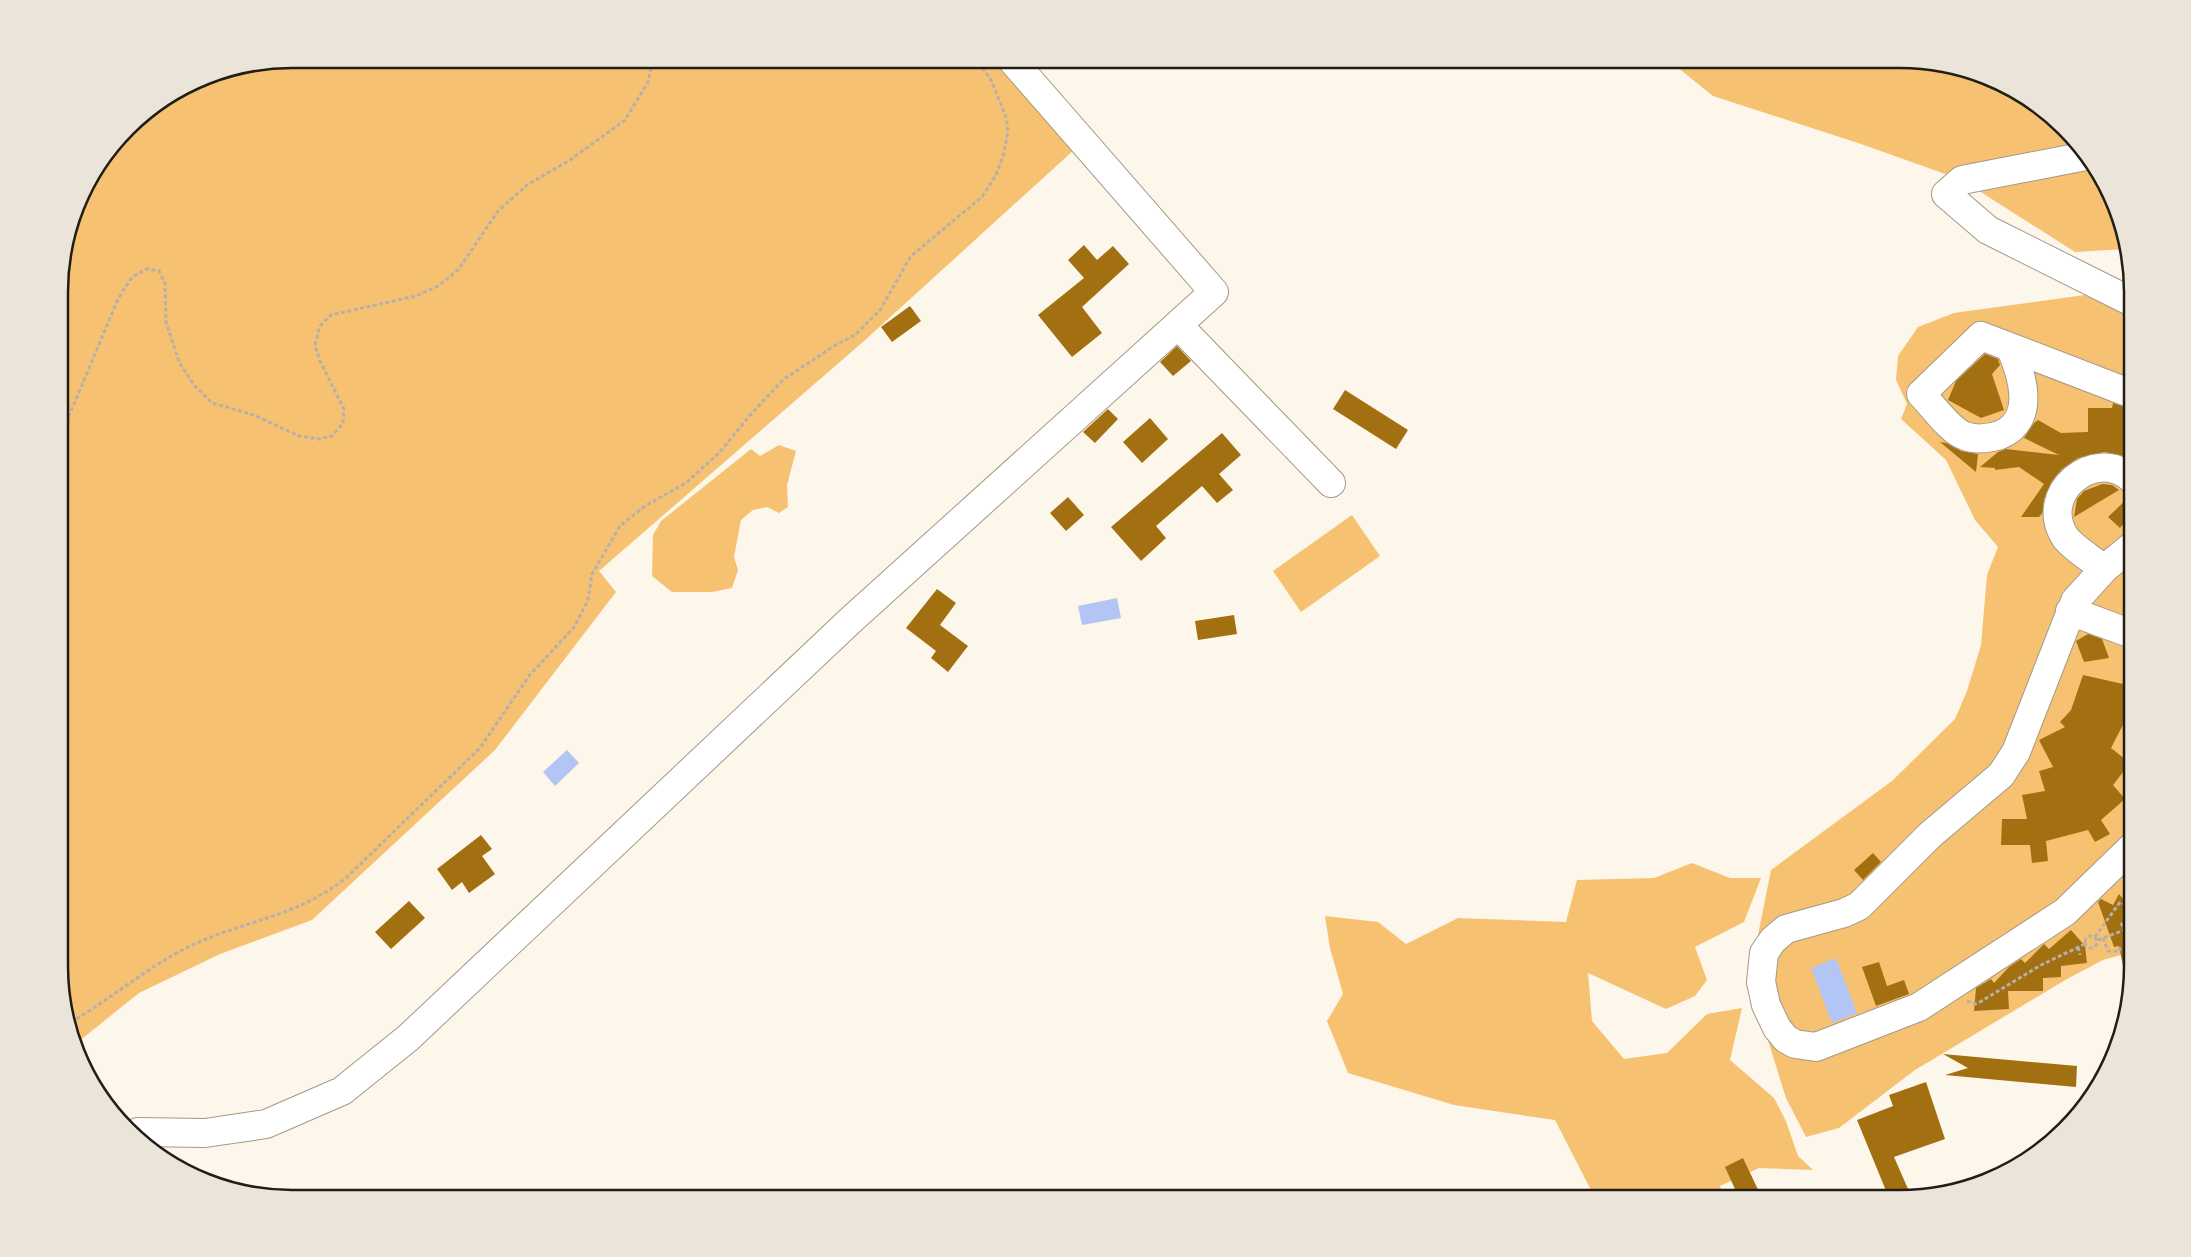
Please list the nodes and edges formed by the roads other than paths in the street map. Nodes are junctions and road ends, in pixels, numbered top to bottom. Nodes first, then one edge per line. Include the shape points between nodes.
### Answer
1 (1019, 68) edge
2 (2079, 157) edge
3 (2124, 298) edge
4 (1178, 325) junction
5 (2010, 347) dead end
6 (2124, 391) edge
7 (2124, 474) edge
8 (1331, 483) dead end
9 (2124, 552) edge
10 (2104, 568) junction
11 (2070, 611) junction
12 (2124, 631) edge
13 (2124, 855) edge
14 (142, 1132) edge

1 - 4 lane via 1214,292
2 - 3 lane via 1962,180 1946,194 1988,230
4 - 8 lane
4 - 14 lane via 852,619 408,1038 342,1092 266,1124 205,1133
5 - 6 lane
7 - 10 lane via 2114,468 2088,470 2072,479 2060,499 2059,520 2064,535
9 - 10 lane
10 - 11 lane via 2078,594
11 - 12 lane
11 - 13 lane via 2016,752 2001,775 1930,835 1859,906 1786,929 1773,940 1764,953 1761,968 1763,996 1777,1028 1786,1039 1806,1047 1816,1047 1919,1008 2065,912

